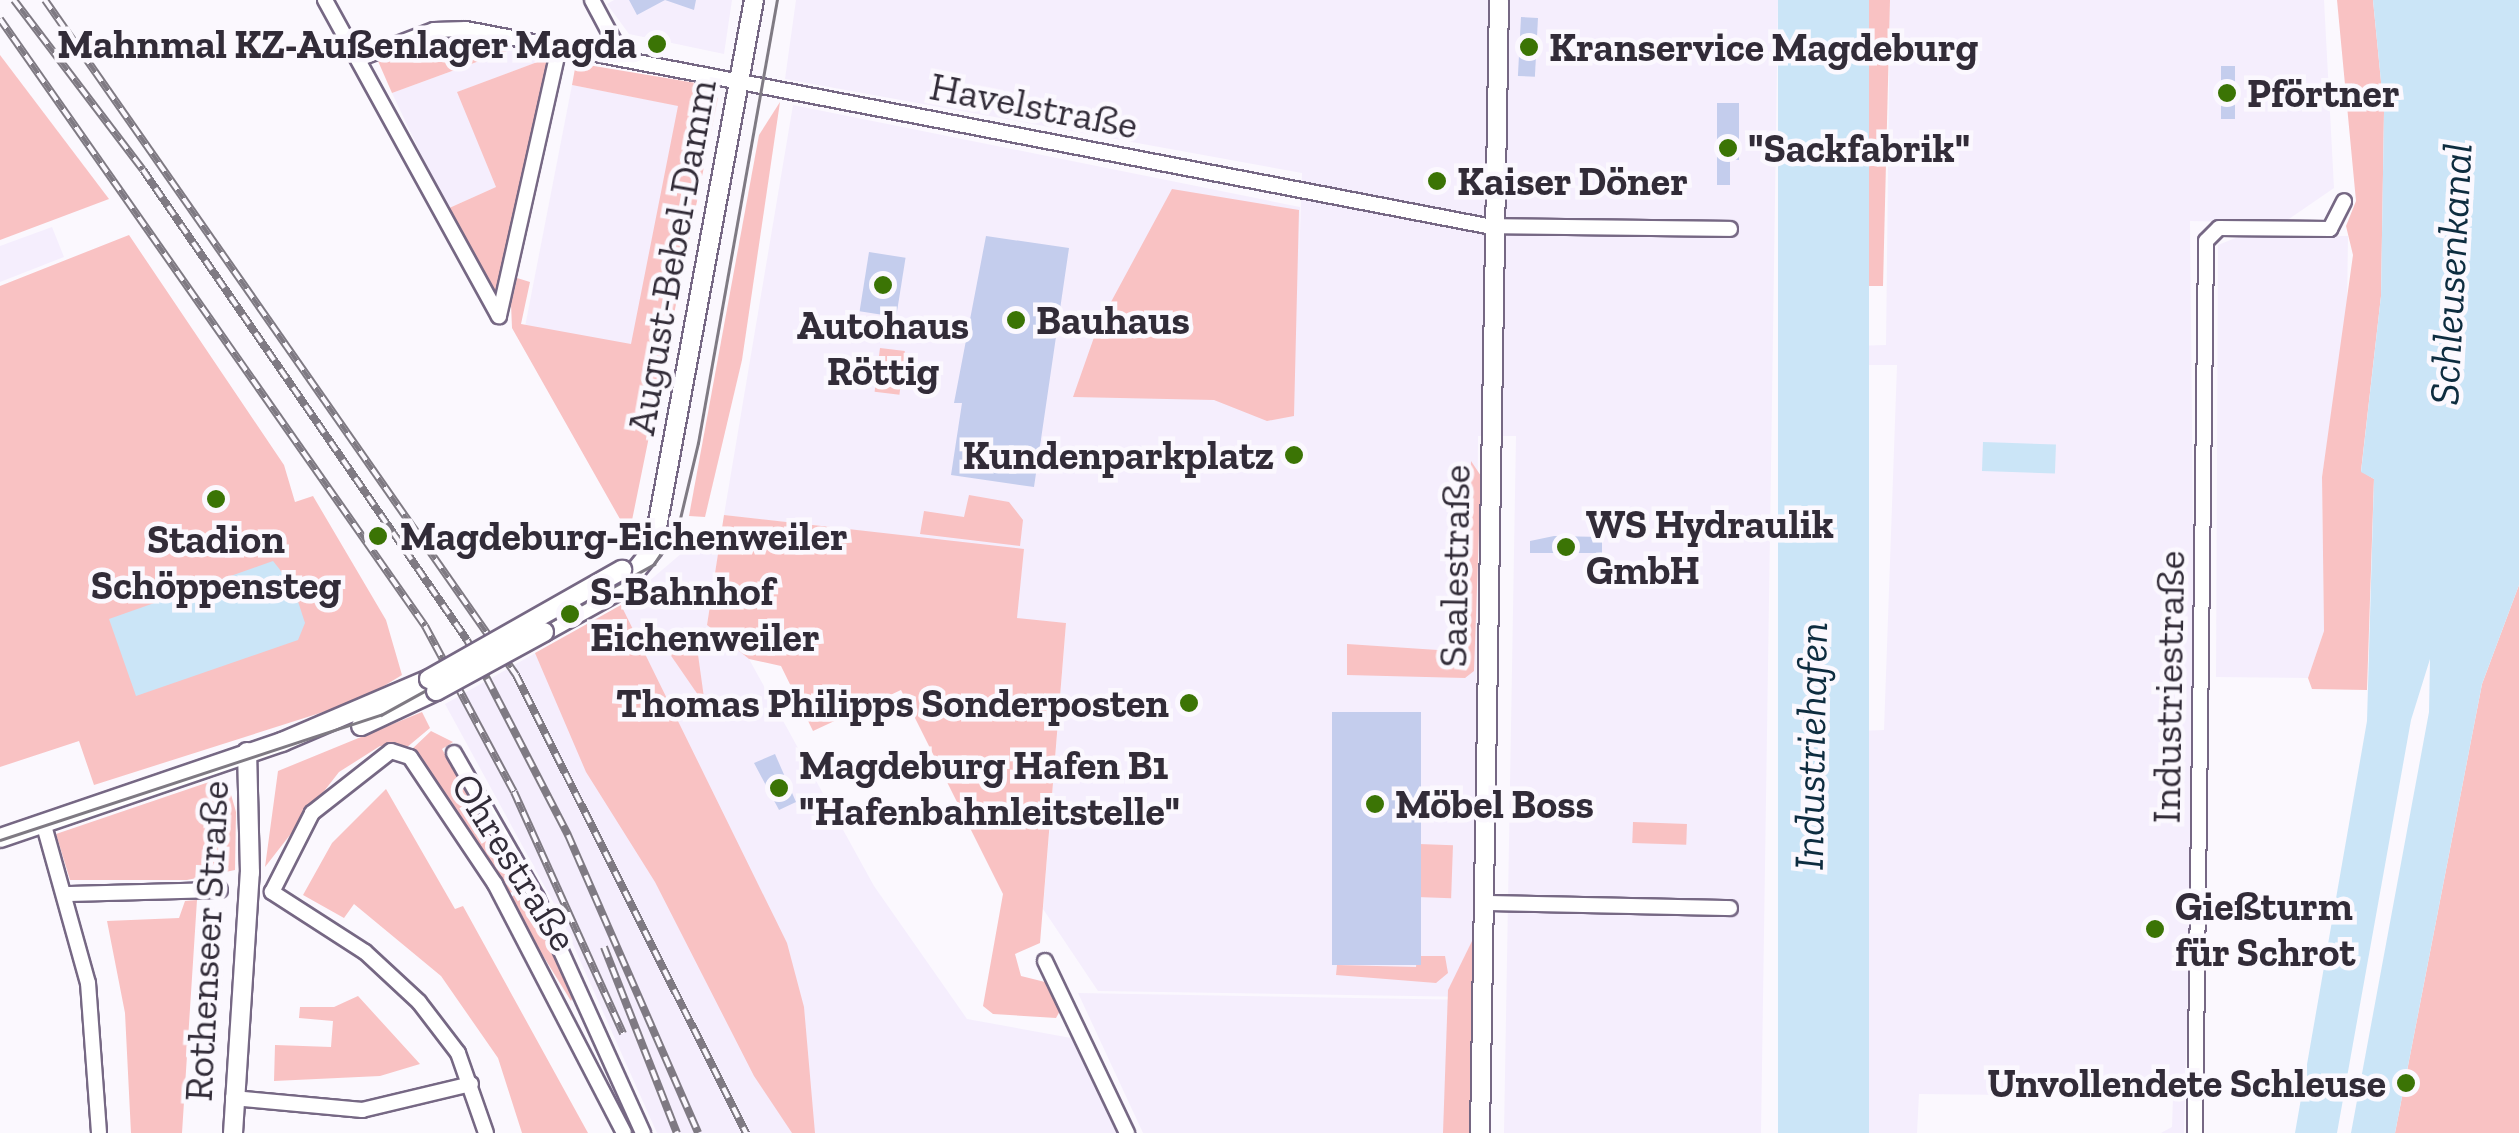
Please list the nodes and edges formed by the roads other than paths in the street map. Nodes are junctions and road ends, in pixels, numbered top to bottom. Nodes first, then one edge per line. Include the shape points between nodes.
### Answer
1 (326, 0) edge
2 (592, 0) edge
3 (754, 0) edge
4 (1499, 0) edge
5 (560, 47) junction
6 (623, 58) junction
7 (358, 59) junction
8 (739, 82) junction
9 (2344, 201) dead end
10 (1496, 227) junction
11 (1730, 229) dead end
12 (248, 752) junction
13 (405, 752) joint
14 (454, 753) dead end
15 (43, 822) junction
16 (0, 838) edge
17 (220, 890) dead end
18 (66, 894) junction
19 (1484, 903) junction
20 (1730, 908) dead end
21 (1044, 961) dead end
22 (585, 1000) junction
23 (566, 1008) junction
24 (471, 1084) junction
25 (233, 1098) junction
26 (633, 1132) edge
27 (99, 1133) edge
28 (233, 1133) edge
29 (486, 1133) edge
30 (1127, 1133) edge
31 (1480, 1133) edge
32 (2196, 1133) edge

1 - 7 street
2 - 6 street
3 - 8 main road, August-Bebel-Damm
4 - 10 main road, Saalestraße
5 - 6 street, Havelstraße
5 - 7 street, Havelstraße via 446,28
5 - 7 street via 500,316
6 - 8 street, Havelstraße
8 - 10 street, Havelstraße
8 - 12 main road, August-Bebel-Damm, bridge via 657,526 632,569 356,728
9 - 32 street, Industriestraße via 2330,229 2219,228 2206,241
10 - 11 street, Havelstraße
10 - 19 main road, Saalestraße
12 - 15 main road
12 - 25 main road, Rothenseer Straße via 250,874
13 - 23 street, Ohrestraße via 495,884
13 - 24 street, Rothenseer Straße via 379,756 334,790 275,877 276,901 355,945 412,995 452,1044
14 - 22 street, Ohrestraße
15 - 16 main road
15 - 18 street
17 - 18 street
18 - 27 street via 91,1000
19 - 20 street
19 - 31 main road, Saalestraße
21 - 30 street
22 - 23 street, Ohrestraße
22 - 26 street, Ohrestraße
23 - 26 street, Ohrestraße
24 - 25 street via 362,1110
24 - 29 street
25 - 28 main road, Rothenseer Straße

